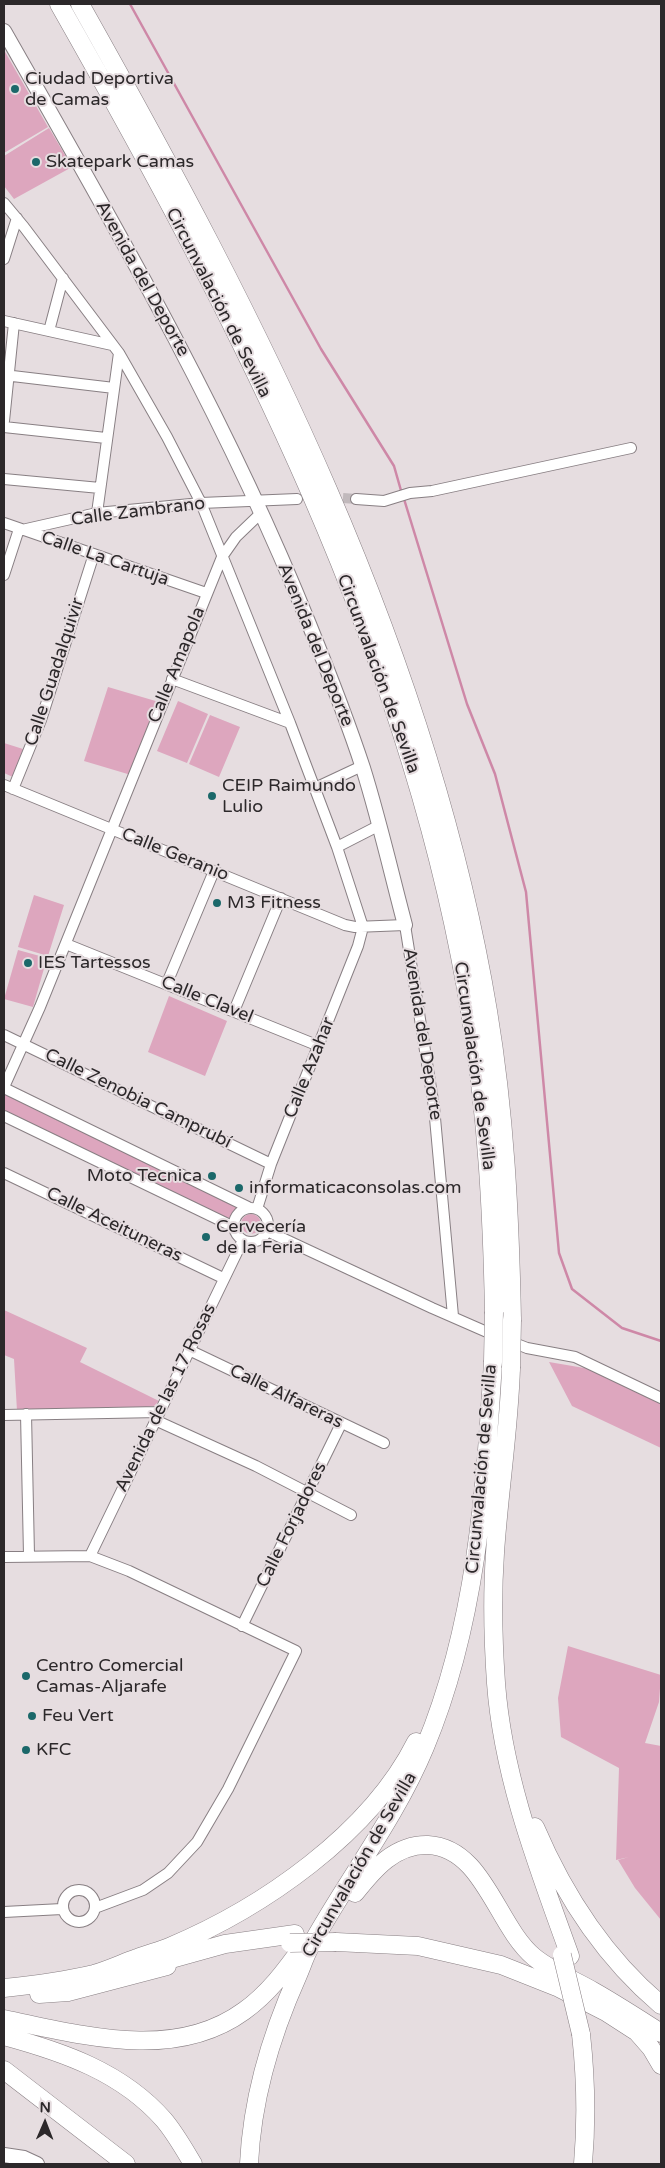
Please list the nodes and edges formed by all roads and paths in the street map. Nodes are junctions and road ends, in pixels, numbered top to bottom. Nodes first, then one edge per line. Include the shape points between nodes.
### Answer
1 (59, 4) edge
2 (80, 4) edge
3 (4, 31) edge
4 (4, 203) edge
5 (17, 218) junction
6 (4, 259) edge
7 (63, 278) junction
8 (9, 322) edge
9 (49, 331) junction
10 (115, 349) junction
11 (6, 375) edge
12 (114, 388) junction
13 (4, 421) edge
14 (4, 427) edge
15 (106, 438) junction
16 (631, 448) dead end
17 (4, 479) edge
18 (100, 488) junction
19 (297, 499) dead end
20 (356, 499) tunnel mouth
21 (255, 500) junction
22 (200, 503) junction
23 (97, 513) junction
24 (262, 513) junction
25 (4, 523) edge
26 (47, 524) junction
27 (21, 529) junction
28 (45, 538) junction
29 (94, 554) junction
30 (222, 556) junction
31 (4, 575) edge
32 (206, 593) junction
33 (172, 679) junction
34 (290, 723) junction
35 (362, 766) junction
36 (8, 787) edge
37 (315, 788) junction
38 (380, 825) junction
39 (112, 829) junction
40 (337, 847) junction
41 (214, 871) junction
42 (281, 898) junction
43 (405, 925) junction
44 (362, 927) junction
45 (66, 944) junction
46 (167, 983) junction
47 (234, 1011) junction
48 (4, 1035) edge
49 (24, 1045) junction
50 (320, 1046) junction
51 (4, 1088) edge
52 (4, 1116) edge
53 (271, 1164) junction
54 (4, 1173) edge
55 (253, 1208) junction
56 (234, 1227) junction
57 (268, 1231) junction
58 (243, 1240) junction
59 (223, 1278) junction
60 (453, 1316) junction
61 (189, 1350) junction
62 (661, 1398) edge
63 (26, 1414) junction
64 (4, 1415) edge
65 (157, 1416) junction
66 (341, 1424) junction
67 (384, 1443) dead end
68 (307, 1492) junction
69 (352, 1515) dead end
70 (495, 1553) junction
71 (30, 1555) junction
72 (90, 1556) junction
73 (4, 1557) edge
74 (469, 1599) junction
75 (242, 1626) junction
76 (494, 1639) junction
77 (355, 1875) junction
78 (95, 1908) junction
79 (62, 1909) junction
80 (4, 1912) edge
81 (338, 1937) junction
82 (292, 1938) junction
83 (566, 1955) junction
84 (299, 1974) junction
85 (106, 1978) junction
86 (4, 1988) edge
87 (24, 1995) junction
88 (4, 1996) edge
89 (661, 2005) edge
90 (4, 2018) edge
91 (661, 2033) edge
92 (584, 2034) junction
93 (4, 2036) edge
94 (661, 2065) edge
95 (4, 2070) edge
96 (262, 2074) junction
97 (4, 2082) edge
98 (4, 2156) edge
99 (37, 2164) edge
100 (108, 2164) edge
101 (126, 2164) edge
102 (193, 2164) edge
103 (250, 2164) edge
104 (262, 2164) edge
105 (583, 2164) edge
106 (591, 2164) edge

1 - 74 highway, Circunvalación de Sevilla, bridge via 200,261 264,391 347,582 399,722 446,893 471,1019 486,1148 494,1312 484,1487
2 - 70 highway, Circunvalación de Sevilla, bridge via 211,242 296,417 364,575 420,730 463,886 488,1011 500,1091 507,1178 511,1368
3 - 21 street, Avenida del Deporte via 140,272 212,407
4 - 5 street
5 - 6 street
5 - 7 street
7 - 9 street
7 - 10 street
8 - 9 street
8 - 11 street
9 - 10 street
10 - 12 street
10 - 22 street via 167,437
11 - 12 street
11 - 13 street
12 - 15 street
14 - 15 street
15 - 18 street
16 - 20 street via 384,501
17 - 18 street
18 - 23 street
19 - 21 street, Calle Zambrano
21 - 22 street, Calle Zambrano
21 - 24 street, Avenida del Deporte
22 - 23 street, Calle Zambrano
22 - 30 street
23 - 26 street, Calle Zambrano
24 - 30 street, Calle Amapola via 236,537
24 - 35 street, Avenida del Deporte via 319,650
25 - 27 street, Calle La Cartuja
26 - 27 street, Calle Zambrano
26 - 28 street via 43,529
27 - 28 street, Calle La Cartuja
27 - 31 street
28 - 29 street, Calle La Cartuja
29 - 32 street, Calle La Cartuja
29 - 36 street, Calle Guadalquivir via 41,720
30 - 32 street, Calle Amapola
30 - 34 street
32 - 33 street, Calle Amapola
33 - 34 street
33 - 39 street, Calle Amapola
34 - 37 street
35 - 37 street
35 - 38 street, Avenida del Deporte
36 - 39 street, Calle Geranio
37 - 40 street
38 - 40 street
38 - 43 street, Avenida del Deporte
39 - 41 street, Calle Geranio
39 - 45 street, Calle Amapola
40 - 44 street
41 - 42 street, Calle Geranio
41 - 46 street
42 - 44 street, Calle Geranio via 345,925
42 - 47 street
43 - 44 street, Calle Geranio
43 - 60 street, Avenida del Deporte via 434,1107
44 - 50 street, Calle Azahar via 358,946
45 - 46 street, Calle Clavel
45 - 49 street, Calle Amapola
46 - 47 street, Calle Clavel
47 - 50 street, Calle Clavel
48 - 49 street, Calle Zenobia Camprubí
49 - 51 street, Calle Amapola
49 - 53 street, Calle Zenobia Camprubí
50 - 53 street, Calle Azahar
51 - 55 street
52 - 56 street
53 - 55 street, Calle Azahar
54 - 59 street, Calle Aceituneras
55 - 56 street via 237,1215
55 - 57 street via 265,1215
56 - 58 street
57 - 58 street via 255,1242
57 - 60 street
58 - 59 street, Avenida de las 17 Rosas
59 - 61 street, Avenida de las 17 Rosas
60 - 62 street via 527,1348 574,1357
61 - 65 street, Avenida de las 17 Rosas
61 - 66 street, Calle Alfareras
63 - 64 street
63 - 65 street
63 - 71 street
65 - 68 street
65 - 72 street, Avenida de las 17 Rosas
66 - 67 street, Calle Alfareras
66 - 68 street, Calle Forjadores
68 - 69 street
68 - 75 street, Calle Forjadores
70 - 76 highway, Circunvalación de Sevilla
70 - 83 highway via 487,1616 494,1732 516,1825
71 - 72 street
71 - 73 street
72 - 75 street via 129,1571
74 - 77 highway, Circunvalación de Sevilla via 458,1650 425,1748 400,1800
74 - 86 highway via 433,1702 409,1756 378,1802 315,1862 246,1908 168,1947 95,1973
75 - 78 street via 296,1651 228,1789 197,1842 168,1873 143,1890
76 - 83 highway, Circunvalación de Sevilla via 500,1718 512,1786
76 - 89 highway via 518,1777 552,1865 572,1902 618,1963
77 - 84 highway, Circunvalación de Sevilla via 309,1949
77 - 90 highway via 271,1987 245,2011 203,2033 162,2040 122,2039
78 - 79 street via 91,1917 82,1923 72,1922
78 - 79 street via 90,1894 76,1890 67,1895
79 - 80 street
81 - 82 highway
81 - 91 highway via 402,1936 496,1957 566,1985
81 - 94 highway via 418,1946 502,1965 559,1988 606,2012 637,2032
82 - 85 highway via 222,1945
82 - 87 highway via 231,1950 68,1992
83 - 92 highway, Circunvalación de Sevilla
84 - 91 highway via 354,1895 386,1860 406,1848 442,1847 461,1857 476,1871 511,1931 536,1958
84 - 96 highway, Circunvalación de Sevilla via 285,2003
85 - 86 highway via 45,1988
85 - 87 highway
87 - 88 highway
92 - 105 highway via 587,2121
92 - 106 highway, Circunvalación de Sevilla via 593,2077
93 - 102 highway via 79,2060 111,2076 164,2119
95 - 101 highway
96 - 103 highway, Circunvalación de Sevilla via 254,2111
96 - 104 highway
97 - 100 highway
98 - 99 street via 24,2158

